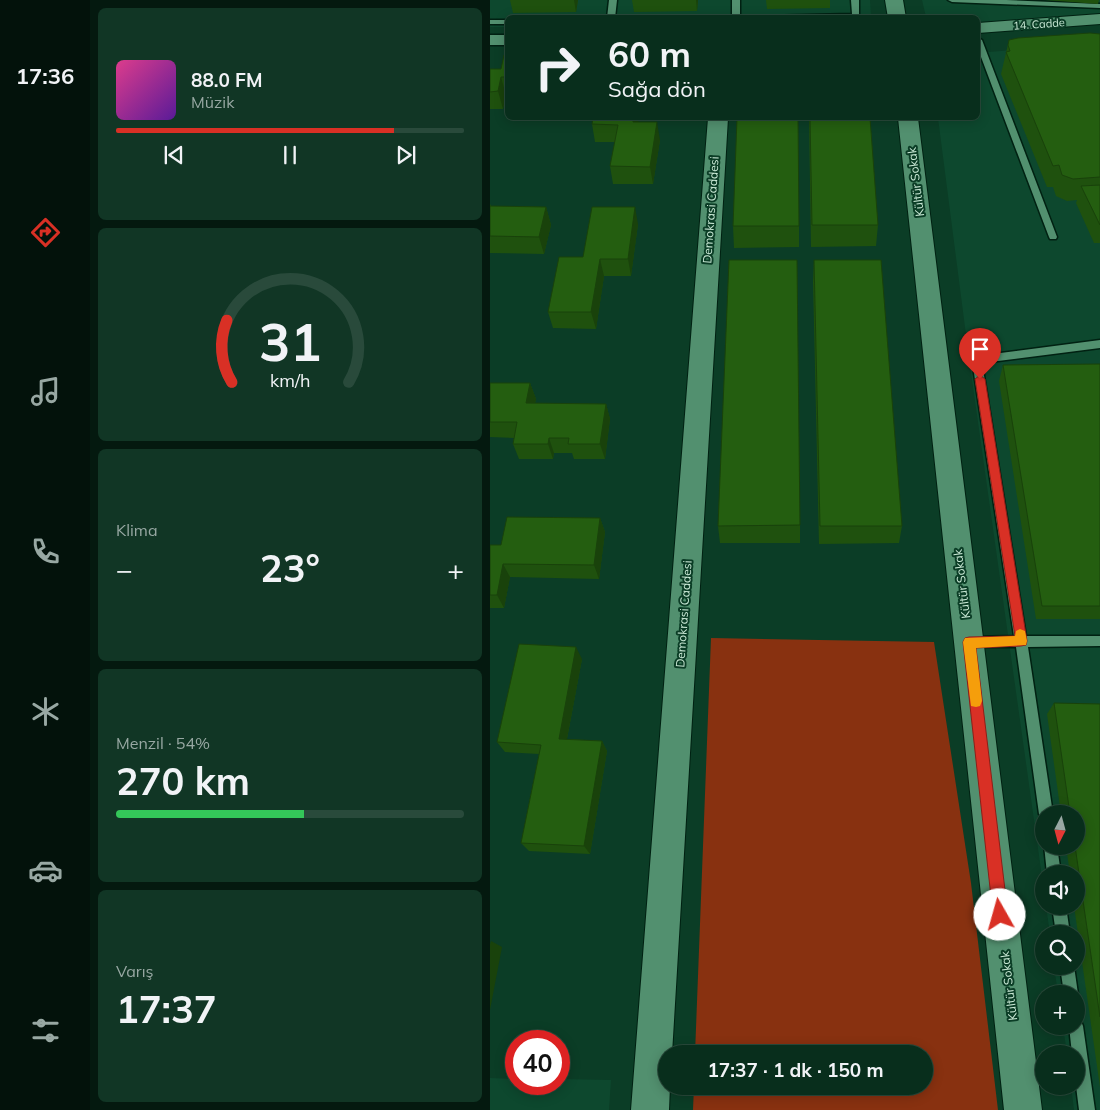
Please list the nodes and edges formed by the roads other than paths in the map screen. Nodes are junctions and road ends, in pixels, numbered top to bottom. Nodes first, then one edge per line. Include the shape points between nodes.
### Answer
1 (613, 0) edge
2 (736, 0) edge
3 (855, 0) edge
4 (894, 0) edge
5 (953, 1) edge
6 (1029, 2) edge
7 (1100, 6) edge
8 (611, 15) edge
9 (736, 15) edge
10 (856, 15) edge
11 (896, 15) edge
12 (1100, 19) edge
13 (490, 22) edge
14 (505, 22) edge
15 (980, 28) edge
16 (490, 40) edge
17 (505, 40) edge
18 (980, 45) edge
19 (718, 120) edge
20 (908, 120) edge
21 (1053, 237) dead end
22 (1100, 344) edge
23 (1021, 641) junction
24 (1100, 641) edge
25 (969, 642) junction
26 (1045, 805) edge
27 (1077, 1035) edge
28 (650, 1110) edge
29 (1023, 1110) edge
30 (1087, 1110) edge

1 - 8 lane
2 - 9 lane
3 - 10 lane
4 - 11 street
5 - 6 lane
6 - 7 lane
12 - 15 street, 14. Cadde
13 - 14 lane
16 - 17 street
18 - 21 lane
19 - 28 street, Demokrasi Caddesi
20 - 25 street, Kültür Sokak
22 - 23 lane via 977,360
23 - 24 lane
23 - 25 lane
23 - 26 lane
25 - 29 street, Kültür Sokak
27 - 30 lane

